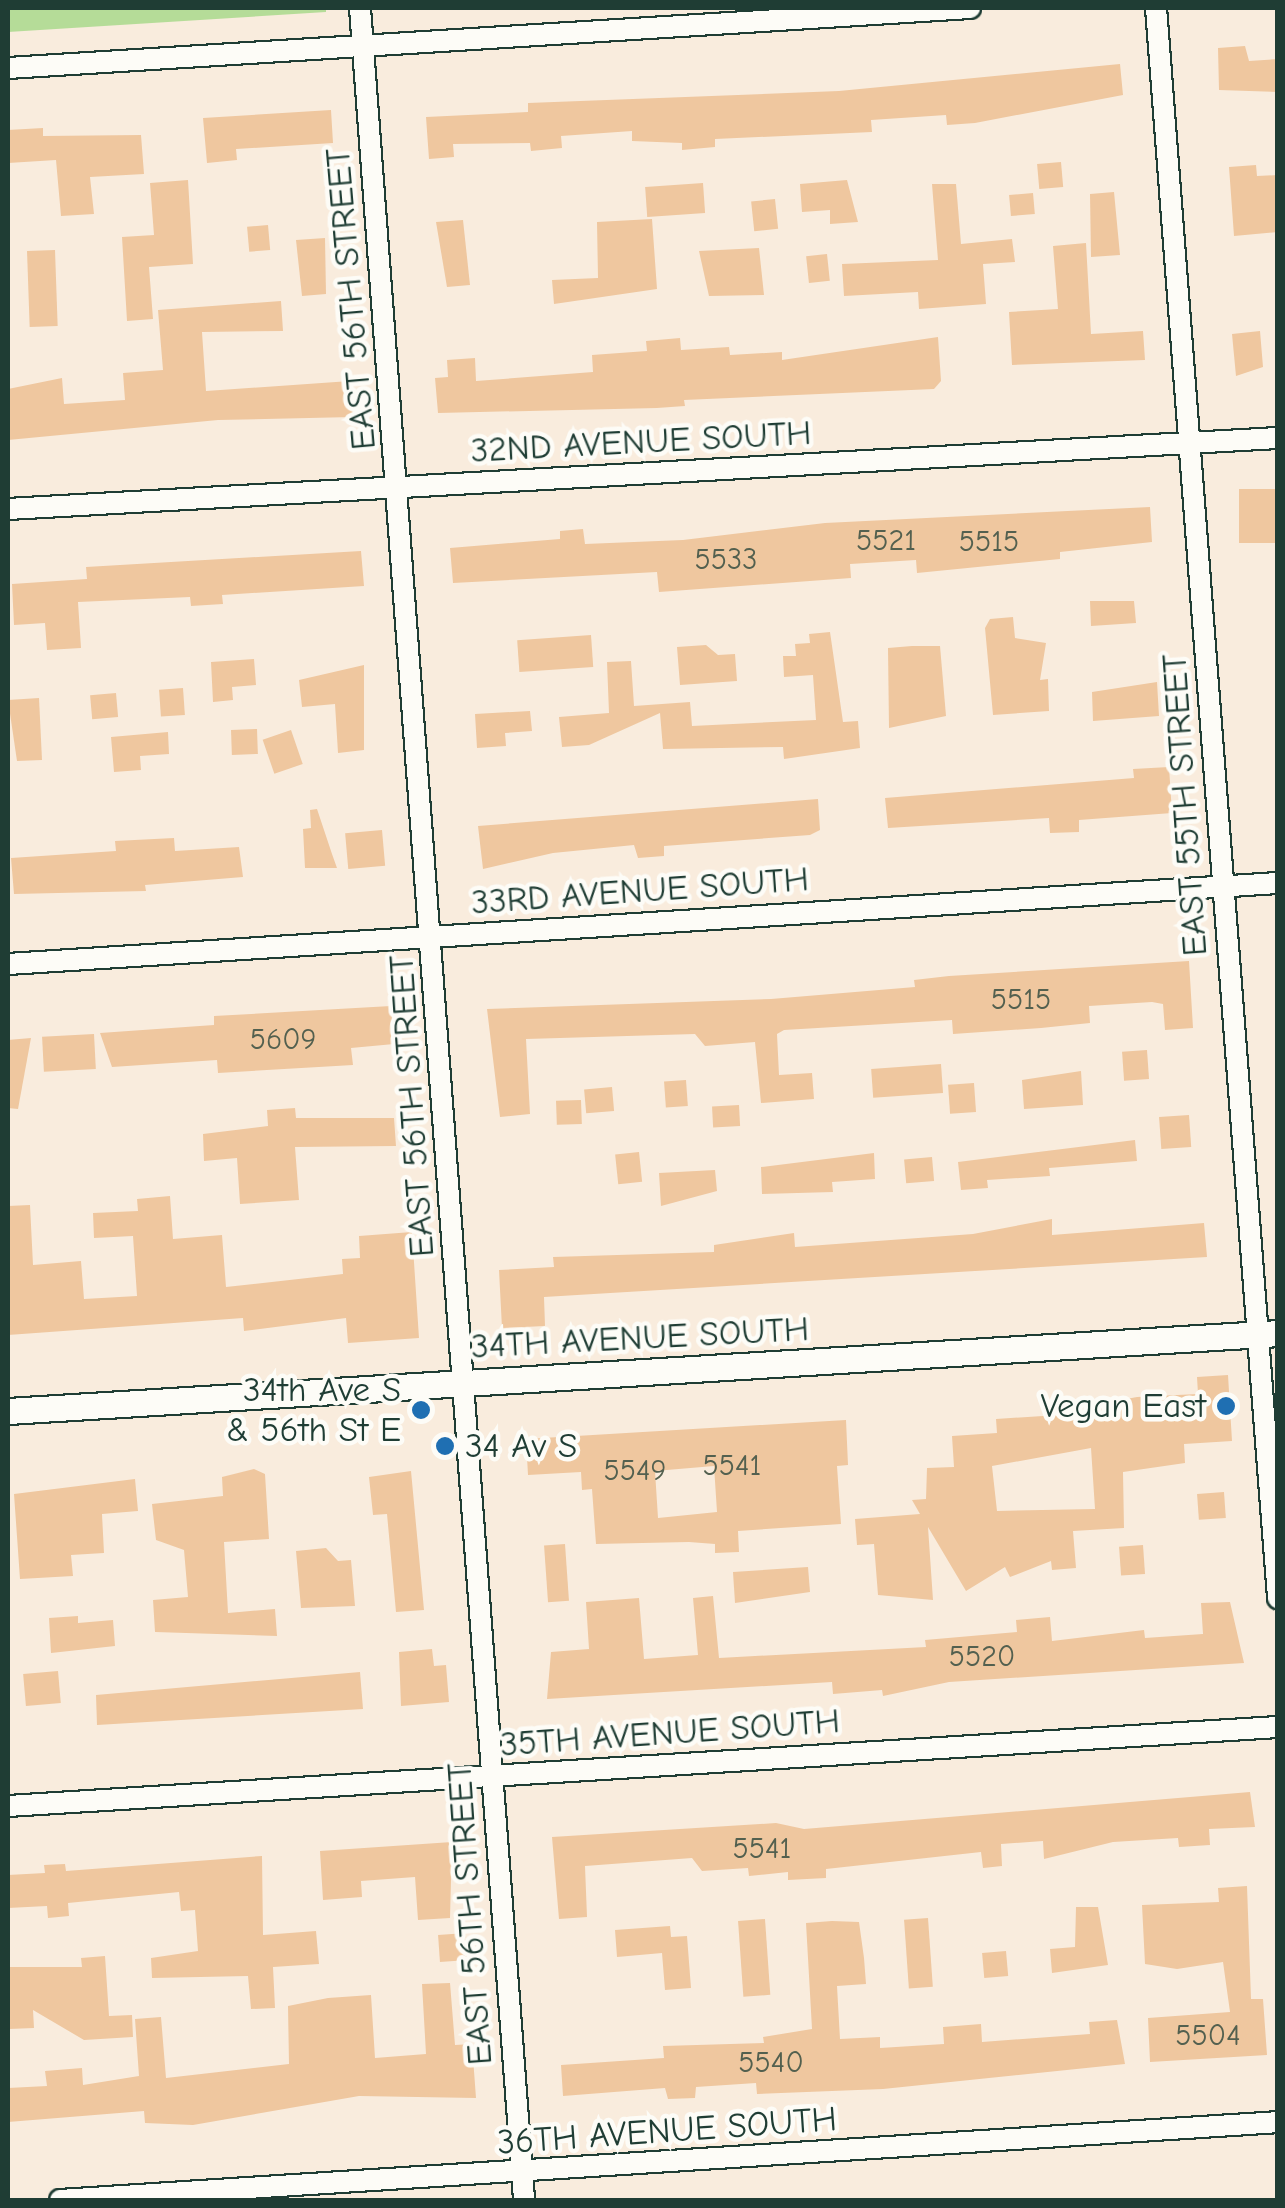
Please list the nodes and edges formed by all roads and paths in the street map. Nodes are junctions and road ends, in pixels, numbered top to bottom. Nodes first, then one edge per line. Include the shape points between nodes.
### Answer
1 (360, 8) edge
2 (970, 8) edge
3 (1156, 8) edge
4 (363, 45) junction
5 (8, 68) edge
6 (1278, 438) edge
7 (1189, 442) junction
8 (398, 488) junction
9 (8, 509) edge
10 (1278, 883) edge
11 (1224, 886) junction
12 (432, 937) junction
13 (8, 964) edge
14 (1268, 1334) edge
15 (465, 1383) junction
16 (8, 1411) edge
17 (1278, 1598) edge
18 (1278, 1728) edge
19 (492, 1777) junction
20 (8, 1806) edge
21 (1278, 2122) edge
22 (522, 2174) junction
23 (60, 2200) edge
24 (524, 2200) edge

1 - 4 street, EAST 56TH STREET
2 - 4 street
3 - 7 street, EAST 55TH STREET
4 - 5 street
4 - 8 street, EAST 56TH STREET
6 - 7 street, 32ND AVENUE SOUTH
7 - 8 street, 32ND AVENUE SOUTH
7 - 11 street, EAST 55TH STREET
8 - 9 street, 32ND AVENUE SOUTH
8 - 12 street, EAST 56TH STREET
10 - 11 street, 33RD AVENUE SOUTH
11 - 12 street, 33RD AVENUE SOUTH
11 - 14 street, EAST 55TH STREET
12 - 13 street, 33RD AVENUE SOUTH
12 - 15 street, EAST 56TH STREET
14 - 15 street, 34TH AVENUE SOUTH
14 - 17 street, EAST 55TH STREET
15 - 16 street, 34TH AVENUE SOUTH
15 - 19 street, EAST 56TH STREET
18 - 19 street, 35TH AVENUE SOUTH
19 - 20 street, 35TH AVENUE SOUTH
19 - 22 street, EAST 56TH STREET
21 - 22 street, 36TH AVENUE SOUTH
22 - 23 street, 36TH AVENUE SOUTH
22 - 24 street, EAST 56TH STREET

